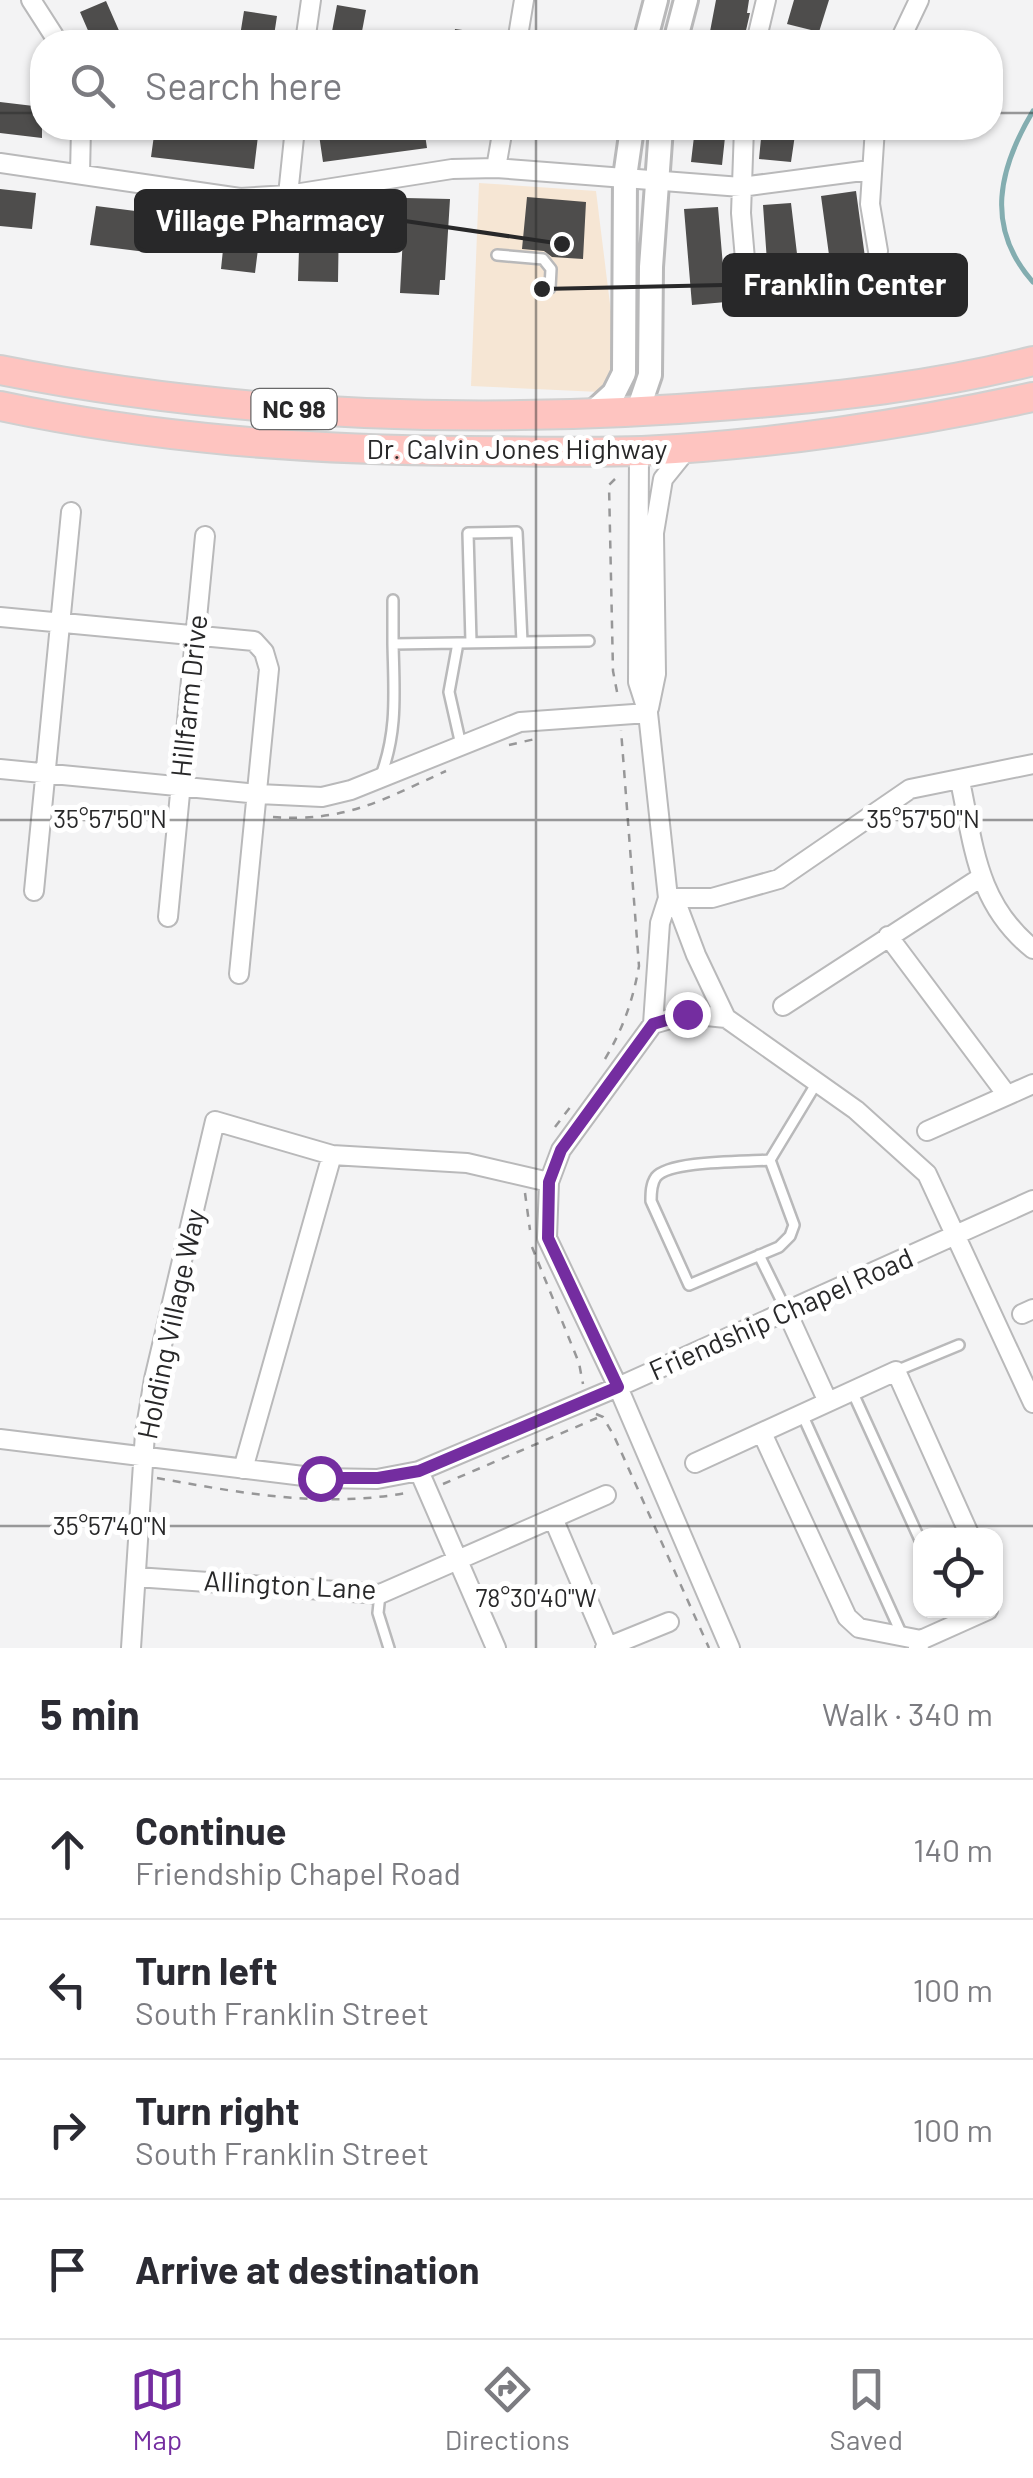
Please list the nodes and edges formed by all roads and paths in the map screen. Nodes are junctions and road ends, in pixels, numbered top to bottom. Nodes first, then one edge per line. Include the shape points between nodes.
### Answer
1 (31, 0) edge
2 (312, 0) edge
3 (524, 0) edge
4 (656, 0) edge
5 (686, 0) edge
6 (766, 0) edge
7 (919, 0) edge
8 (50, 30) edge
9 (308, 30) edge
10 (519, 30) edge
11 (648, 30) edge
12 (678, 30) edge
13 (759, 30) edge
14 (905, 30) edge
15 (81, 140) edge
16 (295, 140) edge
17 (501, 140) edge
18 (631, 140) edge
19 (660, 140) edge
20 (743, 140) edge
21 (874, 140) edge
22 (0, 163) edge
23 (496, 168) junction
24 (870, 170) junction
25 (80, 174) junction
26 (626, 178) junction
27 (655, 181) junction
28 (741, 187) junction
29 (288, 195) junction
30 (878, 252) dead end
31 (497, 255) dead end
32 (550, 288) dead end
33 (749, 304) dead end
34 (1033, 362) edge
35 (0, 370) edge
36 (838, 396) junction
37 (1033, 397) edge
38 (0, 406) edge
39 (337, 413) junction
40 (637, 413) junction
41 (591, 414) junction
42 (67, 420) junction
43 (688, 448) junction
44 (464, 450) junction
45 (639, 451) junction
46 (615, 479) dead end
47 (72, 512) dead end
48 (205, 536) dead end
49 (393, 600) dead end
50 (0, 617) edge
51 (62, 623) junction
52 (196, 635) junction
53 (589, 640) dead end
54 (471, 642) junction
55 (522, 642) junction
56 (458, 643) junction
57 (394, 644) junction
58 (618, 693) dead end
59 (648, 713) junction
60 (621, 730) dead end
61 (540, 738) dead end
62 (460, 744) junction
63 (500, 748) dead end
64 (391, 750) junction
65 (1033, 764) edge
66 (409, 767) junction
67 (452, 768) dead end
68 (0, 769) edge
69 (44, 773) junction
70 (380, 779) junction
71 (960, 781) junction
72 (180, 787) junction
73 (258, 794) junction
74 (267, 817) dead end
75 (980, 878) junction
76 (34, 890) dead end
77 (668, 898) junction
78 (168, 916) dead end
79 (888, 936) junction
80 (1033, 949) edge
81 (238, 974) dead end
82 (783, 1006) dead end
83 (726, 1018) junction
84 (653, 1024) junction
85 (602, 1064) dead end
86 (816, 1084) junction
87 (1033, 1084) edge
88 (579, 1095) dead end
89 (1007, 1095) junction
90 (556, 1126) dead end
91 (927, 1131) dead end
92 (332, 1155) junction
93 (770, 1160) junction
94 (549, 1182) junction
95 (525, 1193) dead end
96 (1033, 1200) edge
97 (530, 1234) dead end
98 (956, 1235) junction
99 (531, 1245) dead end
100 (759, 1255) junction
101 (787, 1312) junction
102 (959, 1344) dead end
103 (896, 1371) junction
104 (618, 1387) junction
105 (585, 1391) dead end
106 (852, 1391) junction
107 (828, 1402) junction
108 (1033, 1403) edge
109 (594, 1410) dead end
110 (802, 1414) junction
111 (598, 1417) junction
112 (762, 1432) junction
113 (0, 1439) edge
114 (144, 1457) junction
115 (695, 1463) dead end
116 (243, 1469) junction
117 (419, 1471) junction
118 (157, 1478) dead end
119 (437, 1486) dead end
120 (412, 1492) dead end
121 (606, 1495) dead end
122 (553, 1518) junction
123 (915, 1528) edge
124 (966, 1528) edge
125 (458, 1559) junction
126 (136, 1576) junction
127 (380, 1594) junction
128 (954, 1618) edge
129 (669, 1622) dead end
130 (914, 1642) edge
131 (606, 1647) edge
132 (131, 1648) edge
133 (389, 1648) edge
134 (496, 1648) edge
135 (709, 1648) edge
136 (730, 1648) edge

1 - 8 street
2 - 9 street
3 - 10 street
4 - 11 street
5 - 12 street
6 - 13 street
7 - 14 street
15 - 25 street
16 - 29 street
17 - 23 street
18 - 26 street
19 - 27 street
20 - 28 street
21 - 24 street
22 - 25 street
23 - 26 street
23 - 29 street
24 - 28 street
24 - 30 street
25 - 29 street via 240,198
26 - 27 street
26 - 41 street via 624,373
27 - 28 street
27 - 40 street via 650,375
28 - 33 street
31 - 32 lane via 543,259 552,269
34 - 36 highway, Dr. Calvin Jones Highway / NC 98
35 - 39 highway, Dr. Calvin Jones Highway / NC 98 via 204,402
36 - 40 highway, Dr. Calvin Jones Highway / NC 98
36 - 45 highway via 795,414 692,426
37 - 43 highway, Dr. Calvin Jones Highway / NC 98 via 946,416
38 - 42 highway, Dr. Calvin Jones Highway / NC 98
39 - 41 highway, Dr. Calvin Jones Highway / NC 98
39 - 42 highway via 306,421 83,402 68,407
40 - 41 highway, Dr. Calvin Jones Highway / NC 98
40 - 44 highway via 615,425 572,432 477,435
42 - 44 highway, Dr. Calvin Jones Highway / NC 98 via 345,450
43 - 45 highway, Dr. Calvin Jones Highway / NC 98
43 - 59 street via 663,479 654,533 656,674
44 - 45 highway, Dr. Calvin Jones Highway / NC 98
45 - 59 street via 638,682
46 - 58 path via 609,486
47 - 51 street
48 - 52 street, Hillfarm Drive
49 - 57 lane
50 - 51 street
51 - 52 street
51 - 69 street
52 - 72 street, Hillfarm Drive
52 - 73 street via 254,641 264,652 269,669
53 - 55 lane
54 - 55 lane
54 - 55 lane via 468,533 517,532
54 - 56 lane
56 - 57 lane
56 - 62 lane via 448,692
57 - 64 lane
59 - 62 street via 520,722
59 - 77 street
60 - 85 path via 639,966 634,997
61 - 63 path
62 - 66 street
64 - 66 lane
64 - 70 lane
65 - 71 street
66 - 70 street
67 - 74 path via 351,812 321,819
68 - 69 street
69 - 72 street
69 - 76 street
70 - 73 street via 322,798
71 - 75 street
71 - 77 street via 910,789 779,880 712,898
72 - 73 street
72 - 78 street, Hillfarm Drive
73 - 81 street
75 - 79 street
75 - 80 street via 1012,932
77 - 83 street
77 - 84 street
79 - 82 street
79 - 89 street
83 - 84 street via 687,1014
83 - 86 street
84 - 94 street via 561,1150
86 - 93 lane
86 - 98 street via 927,1174
87 - 89 street
88 - 90 path
89 - 91 street
92 - 94 street via 467,1164
92 - 114 street, Holding Village Way via 215,1121 154,1379
92 - 116 street
93 - 100 lane via 794,1225 778,1247
93 - 100 lane via 673,1167 651,1187 651,1201 689,1284
94 - 104 street via 548,1238
95 - 97 path
96 - 98 street, Friendship Chapel Road
98 - 101 street, Friendship Chapel Road
98 - 108 street
99 - 105 path
100 - 101 lane
101 - 104 street, Friendship Chapel Road
101 - 107 street
102 - 103 lane
103 - 106 street
103 - 124 street
104 - 117 street, Friendship Chapel Road
104 - 136 street
106 - 107 street
106 - 123 lane
107 - 110 street
109 - 111 path
110 - 112 street
110 - 130 lane
111 - 119 path
111 - 135 path via 604,1416 614,1436
112 - 115 street
112 - 130 street via 847,1617 859,1628
113 - 114 street, Friendship Chapel Road
114 - 116 street, Friendship Chapel Road
114 - 126 street, Holding Village Way
116 - 117 street, Friendship Chapel Road via 339,1478
117 - 125 street
118 - 120 path via 348,1501
121 - 122 street, Allington Lane
122 - 125 street, Allington Lane
122 - 131 street
125 - 127 street, Allington Lane
125 - 134 street
126 - 127 street, Allington Lane
126 - 132 street, Holding Village Way
127 - 133 lane via 378,1613
128 - 130 street
129 - 131 street

